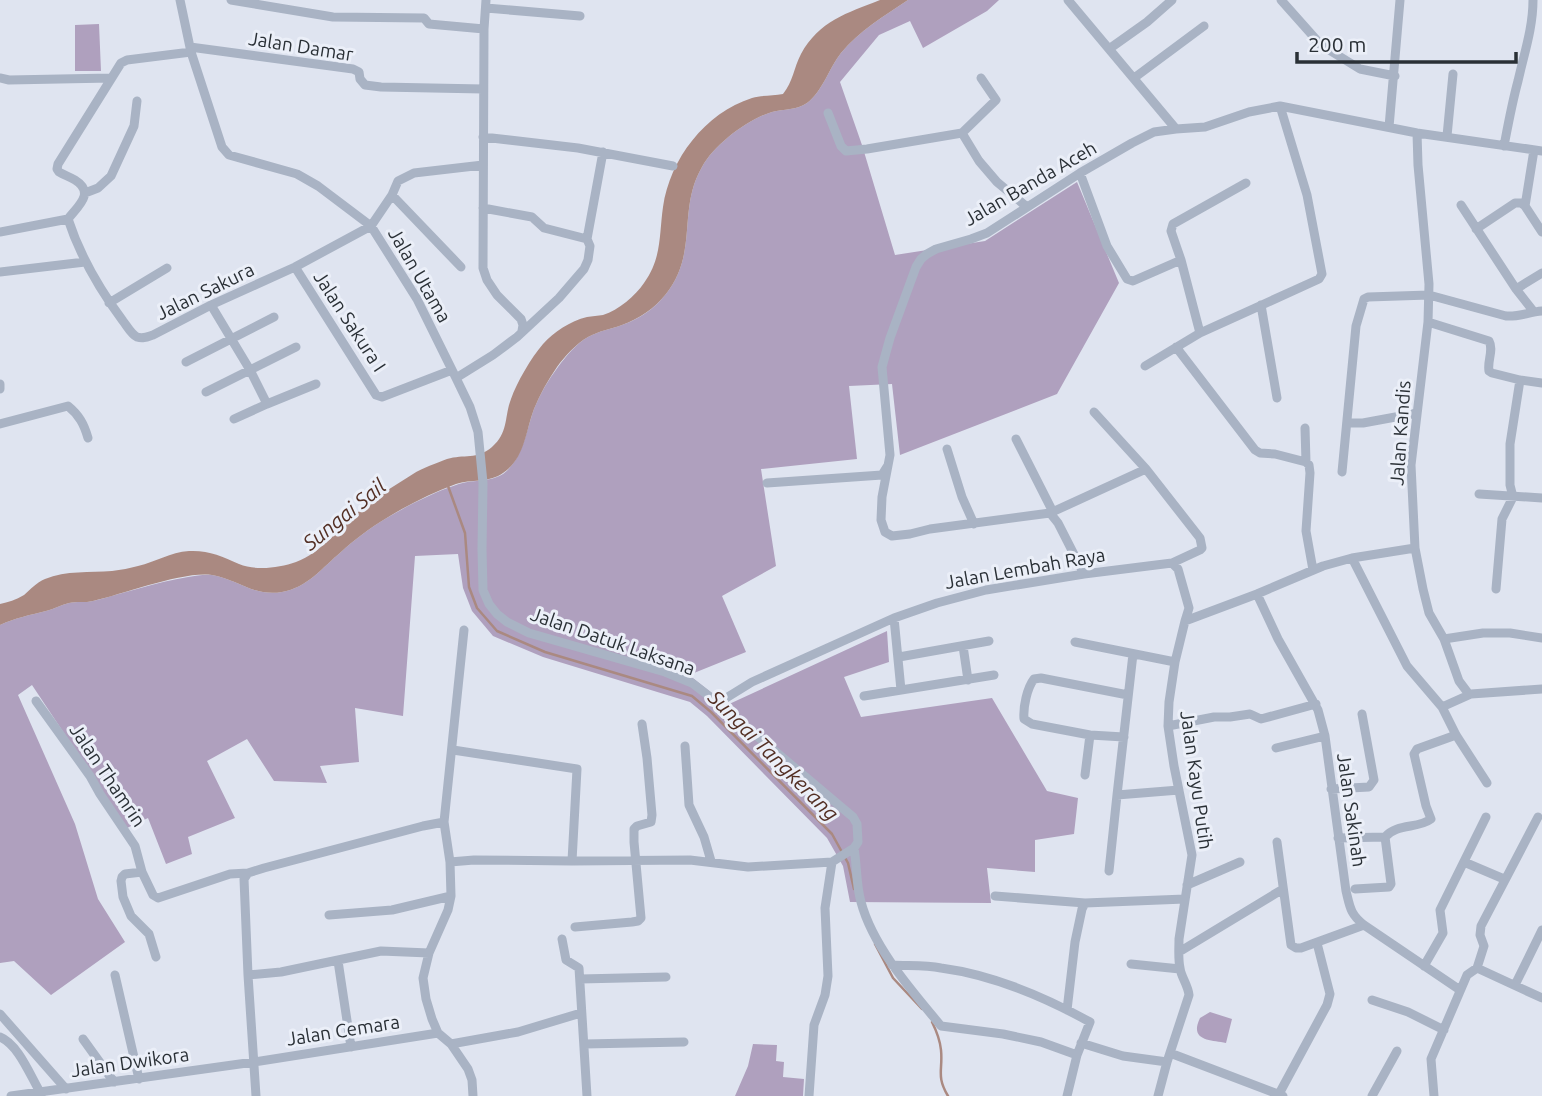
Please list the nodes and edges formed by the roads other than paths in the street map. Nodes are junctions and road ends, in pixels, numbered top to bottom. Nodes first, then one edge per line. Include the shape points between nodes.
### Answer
1 (180, 0) edge
2 (231, 0) edge
3 (1068, 0) edge
4 (1172, 0) edge
5 (1281, 0) edge
6 (1401, 0) edge
7 (1533, 0) edge
8 (279, 4) edge
9 (486, 4) edge
10 (580, 16) dead end
11 (1204, 26) dead end
12 (484, 29) junction
13 (1109, 49) junction
14 (190, 50) junction
15 (1453, 74) dead end
16 (1395, 76) junction
17 (111, 78) junction
18 (981, 78) dead end
19 (1134, 78) junction
20 (5, 79) edge
21 (0, 89) edge
22 (483, 89) junction
23 (137, 101) dead end
24 (1280, 106) junction
25 (828, 113) dead end
26 (1389, 127) junction
27 (1176, 129) junction
28 (962, 133) junction
29 (1417, 133) junction
30 (1447, 136) junction
31 (483, 137) junction
32 (1504, 146) junction
33 (1538, 151) edge
34 (603, 152) junction
35 (484, 165) junction
36 (673, 166) dead end
37 (1080, 173) junction
38 (1246, 183) dead end
39 (85, 193) junction
40 (391, 195) junction
41 (1461, 205) dead end
42 (1525, 206) junction
43 (1027, 207) junction
44 (483, 208) junction
45 (68, 219) junction
46 (372, 226) junction
47 (1476, 229) junction
48 (0, 232) edge
49 (1542, 232) edge
50 (587, 239) junction
51 (1181, 260) junction
52 (85, 262) junction
53 (295, 267) junction
54 (461, 267) dead end
55 (167, 268) dead end
56 (0, 272) edge
57 (1542, 273) edge
58 (1517, 289) junction
59 (1429, 295) junction
60 (109, 303) junction
61 (211, 305) junction
62 (1261, 305) junction
63 (1538, 312) edge
64 (274, 317) dead end
65 (1428, 322) junction
66 (522, 331) junction
67 (1200, 333) junction
68 (231, 339) junction
69 (296, 347) dead end
70 (1176, 347) junction
71 (186, 362) dead end
72 (1145, 366) dead end
73 (250, 370) junction
74 (454, 374) junction
75 (1520, 380) junction
76 (1542, 383) edge
77 (316, 384) dead end
78 (206, 393) dead end
79 (1277, 398) dead end
80 (267, 404) junction
81 (1094, 412) dead end
82 (1417, 413) junction
83 (234, 419) dead end
84 (1347, 423) junction
85 (0, 424) edge
86 (1305, 428) dead end
87 (88, 438) dead end
88 (1016, 439) dead end
89 (481, 449) joint
90 (947, 449) dead end
91 (1306, 462) junction
92 (888, 467) junction
93 (1146, 469) junction
94 (1342, 472) dead end
95 (767, 483) dead end
96 (1479, 494) dead end
97 (1513, 497) junction
98 (1542, 498) edge
99 (1051, 513) junction
100 (974, 524) junction
101 (1415, 548) junction
102 (1352, 558) junction
103 (1172, 563) junction
104 (1313, 570) junction
105 (1084, 574) junction
106 (1496, 589) dead end
107 (1257, 594) junction
108 (894, 618) junction
109 (1185, 621) junction
110 (464, 630) dead end
111 (1542, 638) edge
112 (1444, 639) junction
113 (989, 641) dead end
114 (1074, 642) dead end
115 (963, 646) junction
116 (1133, 654) junction
117 (899, 657) junction
118 (1175, 662) junction
119 (994, 675) dead end
120 (968, 680) junction
121 (1542, 689) edge
122 (901, 690) junction
123 (1471, 694) junction
124 (1128, 695) junction
125 (864, 696) dead end
126 (36, 701) dead end
127 (718, 703) junction
128 (1316, 704) junction
129 (1442, 708) junction
130 (1362, 714) dead end
131 (642, 724) dead end
132 (1168, 726) junction
133 (1090, 735) junction
134 (1456, 735) junction
135 (1325, 736) junction
136 (1124, 737) junction
137 (685, 746) dead end
138 (1276, 748) dead end
139 (453, 750) junction
140 (1085, 775) dead end
141 (1487, 783) dead end
142 (1331, 789) junction
143 (1179, 790) junction
144 (1117, 795) junction
145 (1486, 817) dead end
146 (1538, 817) dead end
147 (444, 822) junction
148 (1385, 837) junction
149 (1338, 838) junction
150 (1277, 842) dead end
151 (851, 850) junction
152 (636, 859) junction
153 (711, 861) junction
154 (450, 862) junction
155 (572, 862) junction
156 (833, 862) junction
157 (1240, 862) dead end
158 (1464, 863) junction
159 (1109, 871) dead end
160 (142, 872) junction
161 (248, 873) junction
162 (1504, 879) junction
163 (1187, 885) junction
164 (1283, 889) junction
165 (1355, 889) dead end
166 (451, 896) junction
167 (995, 896) dead end
168 (1185, 899) junction
169 (1085, 903) junction
170 (329, 915) dead end
171 (1364, 925) junction
172 (575, 927) dead end
173 (1542, 930) edge
174 (562, 939) dead end
175 (1317, 943) junction
176 (1179, 952) junction
177 (429, 953) junction
178 (156, 957) dead end
179 (338, 961) junction
180 (1131, 964) dead end
181 (892, 965) junction
182 (1423, 966) junction
183 (1477, 968) junction
184 (1180, 969) junction
185 (114, 975) dead end
186 (248, 975) junction
187 (666, 977) dead end
188 (580, 979) junction
189 (1515, 985) junction
190 (1460, 990) junction
191 (1542, 998) edge
192 (1372, 1000) dead end
193 (1068, 1010) junction
194 (581, 1013) junction
195 (0, 1014) edge
196 (1444, 1030) junction
197 (438, 1033) junction
198 (0, 1037) edge
199 (83, 1040) dead end
200 (684, 1042) dead end
201 (1081, 1043) junction
202 (451, 1044) junction
203 (584, 1044) junction
204 (351, 1046) junction
205 (1397, 1051) dead end
206 (1077, 1055) junction
207 (1169, 1057) junction
208 (254, 1062) junction
209 (139, 1079) junction
210 (114, 1082) junction
211 (66, 1088) junction
212 (1257, 1091) edge
213 (41, 1094) edge
214 (1281, 1095) edge
215 (12, 1096) edge
216 (256, 1096) edge
217 (472, 1096) edge
218 (587, 1096) edge
219 (809, 1096) edge
220 (1067, 1096) edge
221 (1158, 1096) edge
222 (1371, 1096) edge
223 (1434, 1096) edge

1 - 14 street, Jalan Utama
2 - 8 street
3 - 13 street
4 - 13 street
5 - 16 street via 1321,45 1360,69
6 - 16 street
7 - 32 street
8 - 12 street via 333,17 424,18 429,24
9 - 10 street
9 - 12 street
11 - 19 street
12 - 22 street
13 - 19 street
14 - 17 street via 127,60
14 - 22 street, Jalan Damar via 353,69 365,85
14 - 46 street, Jalan Utama via 216,132 229,155 297,174
15 - 30 street
16 - 26 street
17 - 20 street
17 - 39 street via 58,164 59,172 79,182
18 - 28 street via 996,100
19 - 27 street
20 - 21 street
22 - 31 street
23 - 39 street via 134,126 111,176
24 - 26 street, Jalan Banda Aceh
24 - 27 street, Jalan Banda Aceh via 1205,127
24 - 62 street via 1307,195 1322,274
25 - 28 street via 846,151
26 - 29 street, Jalan Banda Aceh
27 - 37 street, Jalan Banda Aceh via 1154,132
28 - 43 street via 997,182
29 - 30 street, Jalan Banda Aceh
29 - 59 street, Jalan Kandis
30 - 32 street, Jalan Banda Aceh
31 - 34 street
31 - 35 street
32 - 33 street, Jalan Banda Aceh
33 - 42 street
34 - 36 street
34 - 50 street
35 - 40 street via 414,173 398,181
35 - 44 street
37 - 43 street, Jalan Banda Aceh
37 - 51 street via 1107,246 1127,279 1133,281
38 - 51 street via 1173,224
39 - 45 street
40 - 46 street
40 - 54 street
41 - 47 street
42 - 47 street via 1515,203
42 - 49 street
43 - 92 street, Jalan Banda Aceh via 987,233 936,249 916,267 882,367
44 - 50 street via 532,217 544,228
44 - 66 street via 483,268 497,295 521,319
45 - 48 street
45 - 52 street, Jalan Sakura
46 - 53 street, Jalan Sakura
46 - 74 street, Jalan Utama via 417,299
47 - 58 street
50 - 66 street via 590,247 584,269
51 - 67 street
52 - 56 street
52 - 60 street, Jalan Sakura
53 - 61 street, Jalan Sakura
53 - 74 street, Jalan Sakura I via 376,395
55 - 60 street
57 - 58 street
58 - 63 street
59 - 63 street via 1506,316
59 - 65 street, Jalan Kandis
59 - 84 street via 1364,299 1356,326
60 - 61 street, Jalan Sakura via 133,335 144,338
61 - 68 street
62 - 67 street
62 - 79 street
64 - 68 street
65 - 75 street via 1489,341 1489,371
65 - 82 street, Jalan Kandis
66 - 74 street via 493,355
67 - 70 street
68 - 71 street
68 - 73 street
69 - 73 street
70 - 72 street
70 - 91 street via 1255,450
73 - 78 street
73 - 80 street
74 - 89 street, Jalan Utama via 470,407
75 - 76 street
75 - 97 street via 1510,444
77 - 80 street
80 - 83 street
81 - 93 street
82 - 84 street
82 - 101 street, Jalan Kandis via 1411,466
84 - 94 street
85 - 87 street via 68,406 83,423
86 - 91 street
88 - 99 street
89 - 127 street, Jalan Datuk Laksana via 483,590 497,614 529,633 692,683
90 - 100 street
91 - 104 street via 1310,473 1306,531
92 - 95 street via 881,475
92 - 100 street, Jalan Banda Aceh via 882,497 885,532 892,536
93 - 99 street, Jalan Banda Aceh
93 - 103 street via 1200,538 1200,550
96 - 97 street
97 - 98 street
97 - 106 street via 1502,519
99 - 100 street, Jalan Banda Aceh
99 - 105 street
101 - 102 street
101 - 112 street, Jalan Kandis via 1429,613
102 - 104 street
102 - 129 street via 1407,666
103 - 105 street, Jalan Lembah Raya
103 - 109 street via 1189,608
104 - 107 street
105 - 108 street, Jalan Lembah Raya via 986,590
107 - 109 street
107 - 128 street, Jalan Sakinah
108 - 117 street
108 - 127 street, Jalan Lembah Raya via 752,682
109 - 118 street, Jalan Kayu Putih
110 - 139 street
111 - 112 street via 1483,633
112 - 123 street, Jalan Kandis via 1459,681
113 - 115 street
114 - 116 street
115 - 117 street
115 - 120 street
116 - 118 street
116 - 124 street
117 - 122 street
118 - 132 street, Jalan Kayu Putih
119 - 120 street
120 - 122 street
121 - 123 street
122 - 125 street
123 - 129 street
124 - 133 street via 1034,679 1024,719
124 - 136 street
126 - 160 street, Jalan Thamrin via 135,846
127 - 151 street, Jalan Datuk Laksana via 853,817 859,833
128 - 132 street via 1261,719 1251,714
128 - 135 street, Jalan Sakinah
129 - 134 street
130 - 142 street via 1374,780 1369,787
131 - 152 street via 652,820 634,829
132 - 143 street, Jalan Kayu Putih
133 - 136 street
133 - 140 street
134 - 141 street
134 - 148 street via 1414,754 1430,819 1388,832
135 - 138 street
135 - 142 street, Jalan Sakinah
136 - 144 street
137 - 153 street via 689,805
139 - 147 street
139 - 155 street via 577,769
142 - 149 street, Jalan Sakinah
143 - 144 street
143 - 163 street, Jalan Kayu Putih via 1192,855
144 - 159 street
145 - 158 street
146 - 162 street
147 - 154 street
147 - 161 street, Jalan Thamrin
148 - 149 street
148 - 165 street via 1391,884
149 - 171 street, Jalan Sakinah via 1351,911
150 - 164 street
151 - 156 street
151 - 181 street, Jalan Datuk Laksana via 860,901
152 - 153 street
152 - 155 street
152 - 172 street via 641,918
153 - 156 street via 748,867
154 - 155 street
154 - 166 street
156 - 219 street via 825,908 828,976 814,1025
157 - 163 street
158 - 162 street
158 - 182 street via 1440,909 1443,933
160 - 161 street, Jalan Thamrin via 158,898 230,874
160 - 178 street via 122,877 122,897 131,916 149,934
161 - 186 street via 244,879
162 - 183 street via 1481,926 1484,946
163 - 168 street, Jalan Kayu Putih
164 - 175 street via 1292,945 1301,948
164 - 176 street
166 - 170 street via 393,910
166 - 177 street
167 - 169 street
168 - 169 street
168 - 176 street, Jalan Kayu Putih
169 - 193 street via 1075,942
171 - 175 street
171 - 182 street, Jalan Sakinah
173 - 189 street
174 - 188 street via 566,960 579,968
175 - 214 street via 1330,994
176 - 184 street, Jalan Kayu Putih
177 - 179 street via 381,951
177 - 197 street via 423,978
179 - 186 street
179 - 204 street
180 - 184 street
181 - 193 street via 940,967 975,975 1021,988
181 - 206 street, Jalan Datuk Laksana via 941,1026 1041,1042
182 - 190 street, Jalan Sakinah
183 - 189 street
183 - 190 street via 1467,975
184 - 207 street, Jalan Kayu Putih via 1189,995
185 - 209 street
186 - 208 street
187 - 188 street
188 - 194 street
189 - 191 street
190 - 196 street
192 - 196 street
193 - 201 street via 1090,1022
194 - 202 street via 518,1032
194 - 203 street
195 - 211 street
196 - 223 street via 1431,1059
197 - 202 street
197 - 204 street, Jalan Cemara
198 - 213 street via 15,1049
199 - 210 street
200 - 203 street
201 - 206 street
201 - 207 street via 1123,1056
202 - 217 street via 468,1069
203 - 218 street
204 - 208 street, Jalan Cemara
205 - 222 street
206 - 220 street
207 - 212 street
207 - 221 street, Jalan Kayu Putih
208 - 209 street, Jalan Dwikora
208 - 216 street
209 - 210 street, Jalan Dwikora
210 - 211 street, Jalan Dwikora
211 - 213 street, Jalan Dwikora
212 - 214 street
213 - 215 street, Jalan Dwikora

